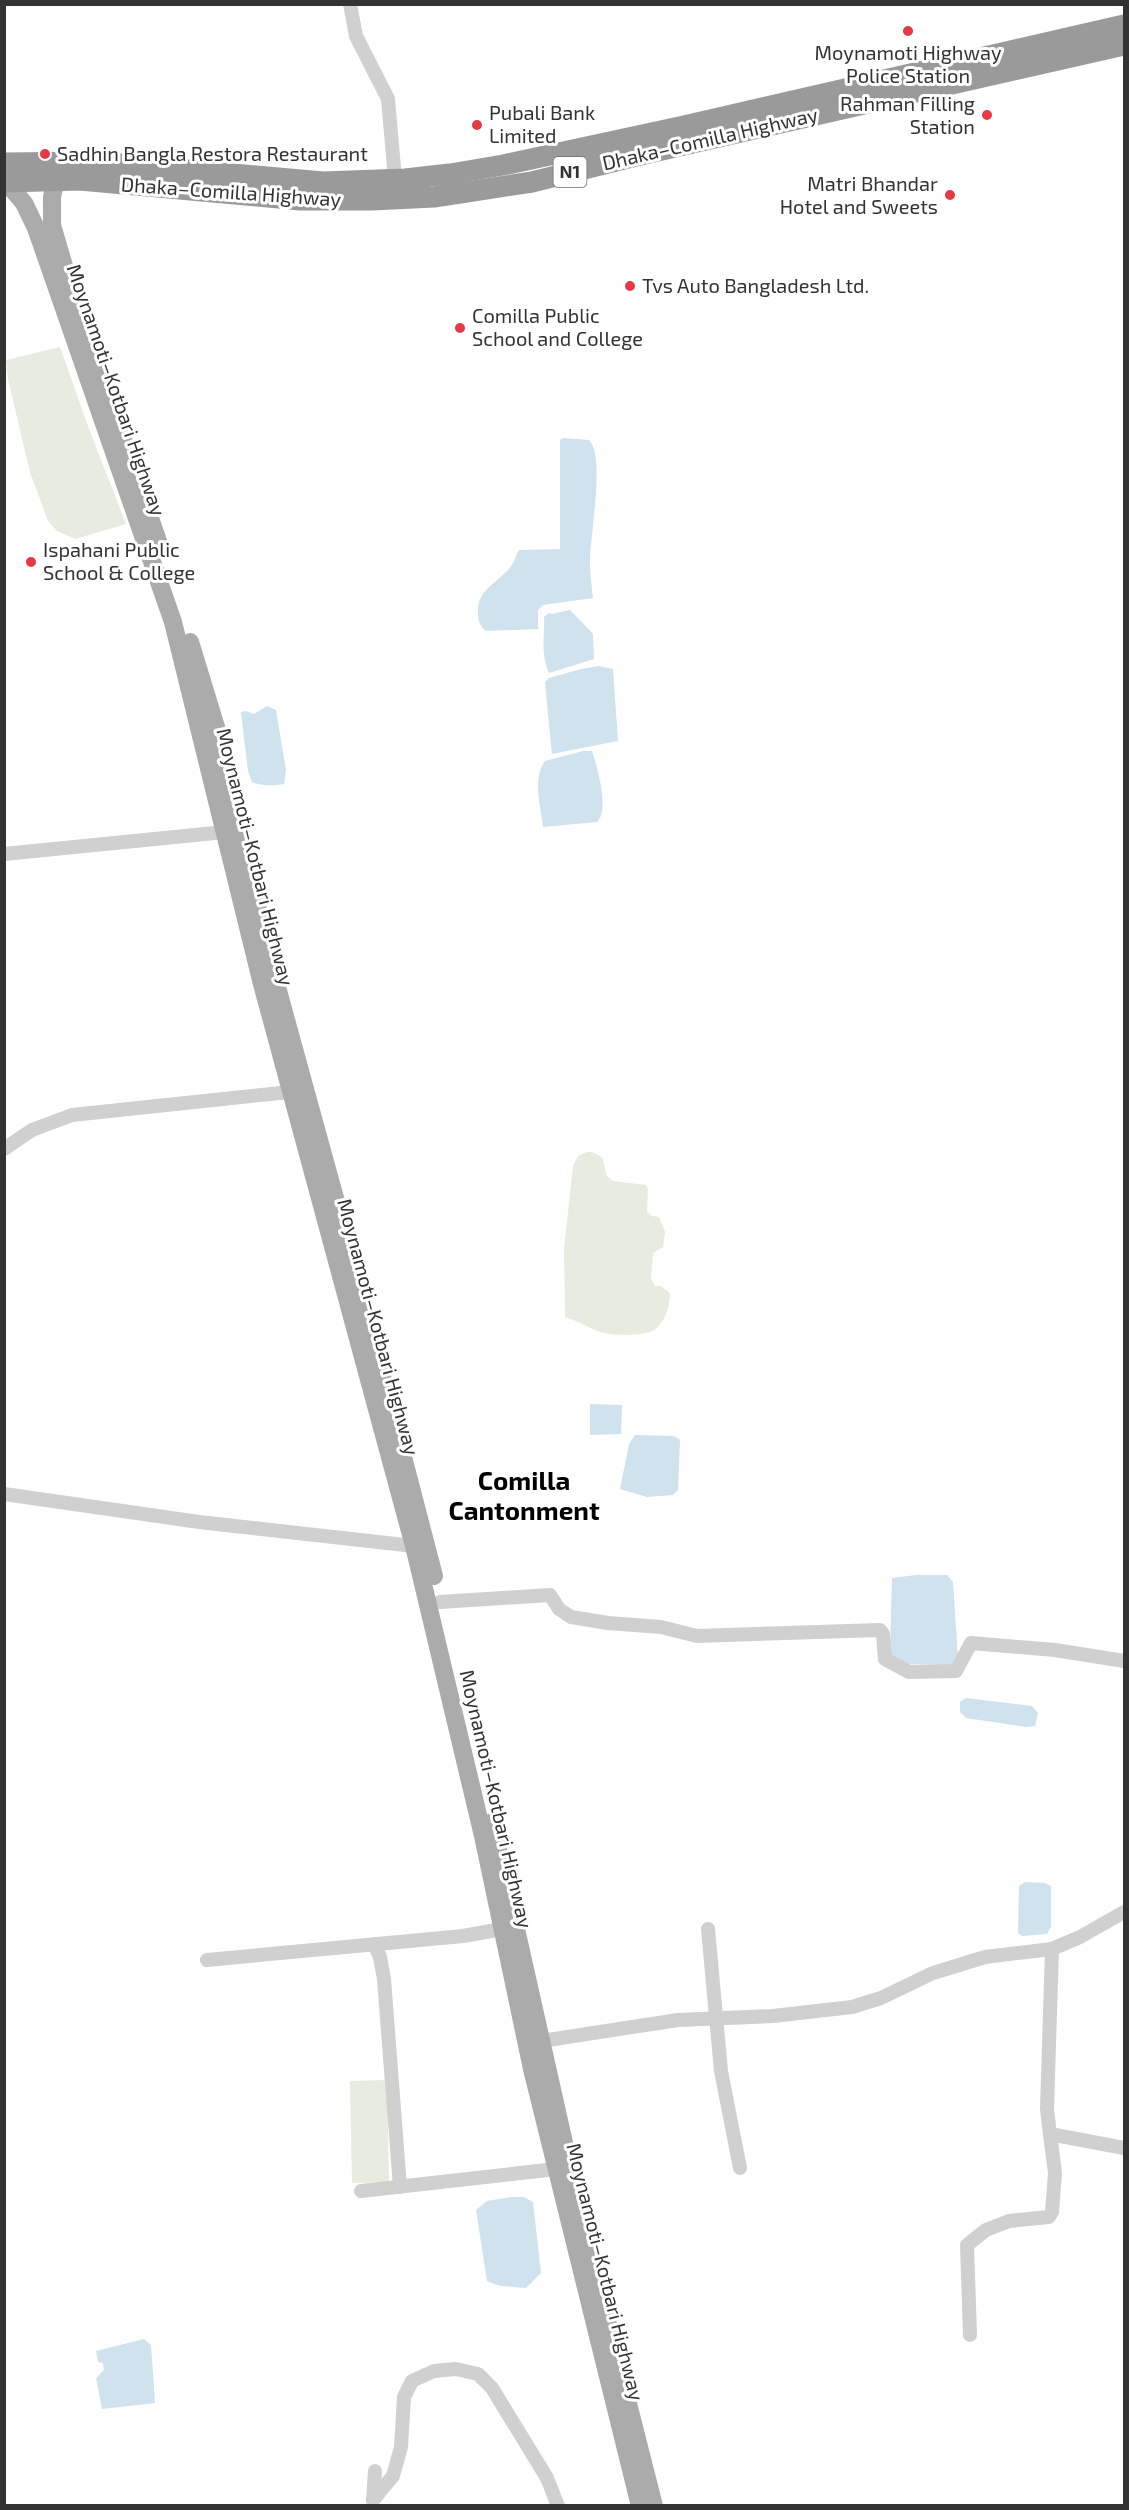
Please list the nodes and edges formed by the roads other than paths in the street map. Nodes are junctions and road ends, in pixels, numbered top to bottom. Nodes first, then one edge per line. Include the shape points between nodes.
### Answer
1 (350, 4) edge
2 (1125, 25) edge
3 (1125, 45) edge
4 (5, 176) edge
5 (395, 179) junction
6 (56, 180) junction
7 (178, 620) junction
8 (225, 832) junction
9 (4, 854) edge
10 (298, 1092) junction
11 (4, 1149) edge
12 (5, 1495) edge
13 (420, 1544) junction
14 (440, 1602) junction
15 (1125, 1661) edge
16 (1125, 1912) edge
17 (502, 1929) junction
18 (708, 1929) dead end
19 (374, 1944) junction
20 (1052, 1949) junction
21 (207, 1960) dead end
22 (716, 2018) junction
23 (541, 2041) junction
24 (1050, 2134) junction
25 (1125, 2148) edge
26 (740, 2168) dead end
27 (556, 2169) junction
28 (400, 2187) junction
29 (361, 2191) dead end
30 (970, 2335) dead end
31 (375, 2471) dead end
32 (373, 2503) edge
33 (558, 2505) edge
34 (640, 2505) edge
35 (654, 2505) edge

1 - 5 street via 356,36 388,99
2 - 5 highway, Dhaka–Comilla Highway / N1 via 503,165
3 - 6 highway, Dhaka–Comilla Highway / N1 via 532,182 434,197 300,200
4 - 5 highway, Dhaka–Comilla Highway / N1 via 98,162 323,182
4 - 6 highway, Dhaka–Comilla Highway / N1
4 - 7 main road, Moynamoti–Kotbari Highway via 36,228
6 - 7 main road, Moynamoti–Kotbari Highway via 52,225
7 - 8 main road, Moynamoti–Kotbari Highway
7 - 10 main road, Moynamoti–Kotbari Highway via 216,727
8 - 9 street
8 - 10 main road, Moynamoti–Kotbari Highway via 262,984
10 - 11 street via 72,1115 32,1130
10 - 13 main road, Moynamoti–Kotbari Highway
12 - 13 street via 199,1522
13 - 14 main road, Moynamoti–Kotbari Highway
13 - 17 main road, Moynamoti–Kotbari Highway
14 - 15 street via 550,1595 559,1609 571,1617 662,1627 697,1636 880,1630 885,1659 909,1672 956,1671 971,1643
14 - 23 main road, Moynamoti–Kotbari Highway
16 - 20 street
17 - 19 street
17 - 27 main road, Moynamoti–Kotbari Highway
18 - 22 street
19 - 21 street
19 - 28 street via 384,1979
20 - 22 street via 984,1957 933,1973 852,2007
20 - 24 street via 1047,2109
22 - 23 street
22 - 26 street
23 - 35 main road, Moynamoti–Kotbari Highway via 580,2214
24 - 25 street
24 - 30 street via 1054,2173 1049,2217 1009,2221 986,2230 967,2245
27 - 28 street
27 - 34 main road, Moynamoti–Kotbari Highway
28 - 29 street
31 - 32 street
32 - 33 street via 393,2476 401,2447 404,2397 412,2381 434,2371 456,2369 478,2374 492,2388 547,2478

